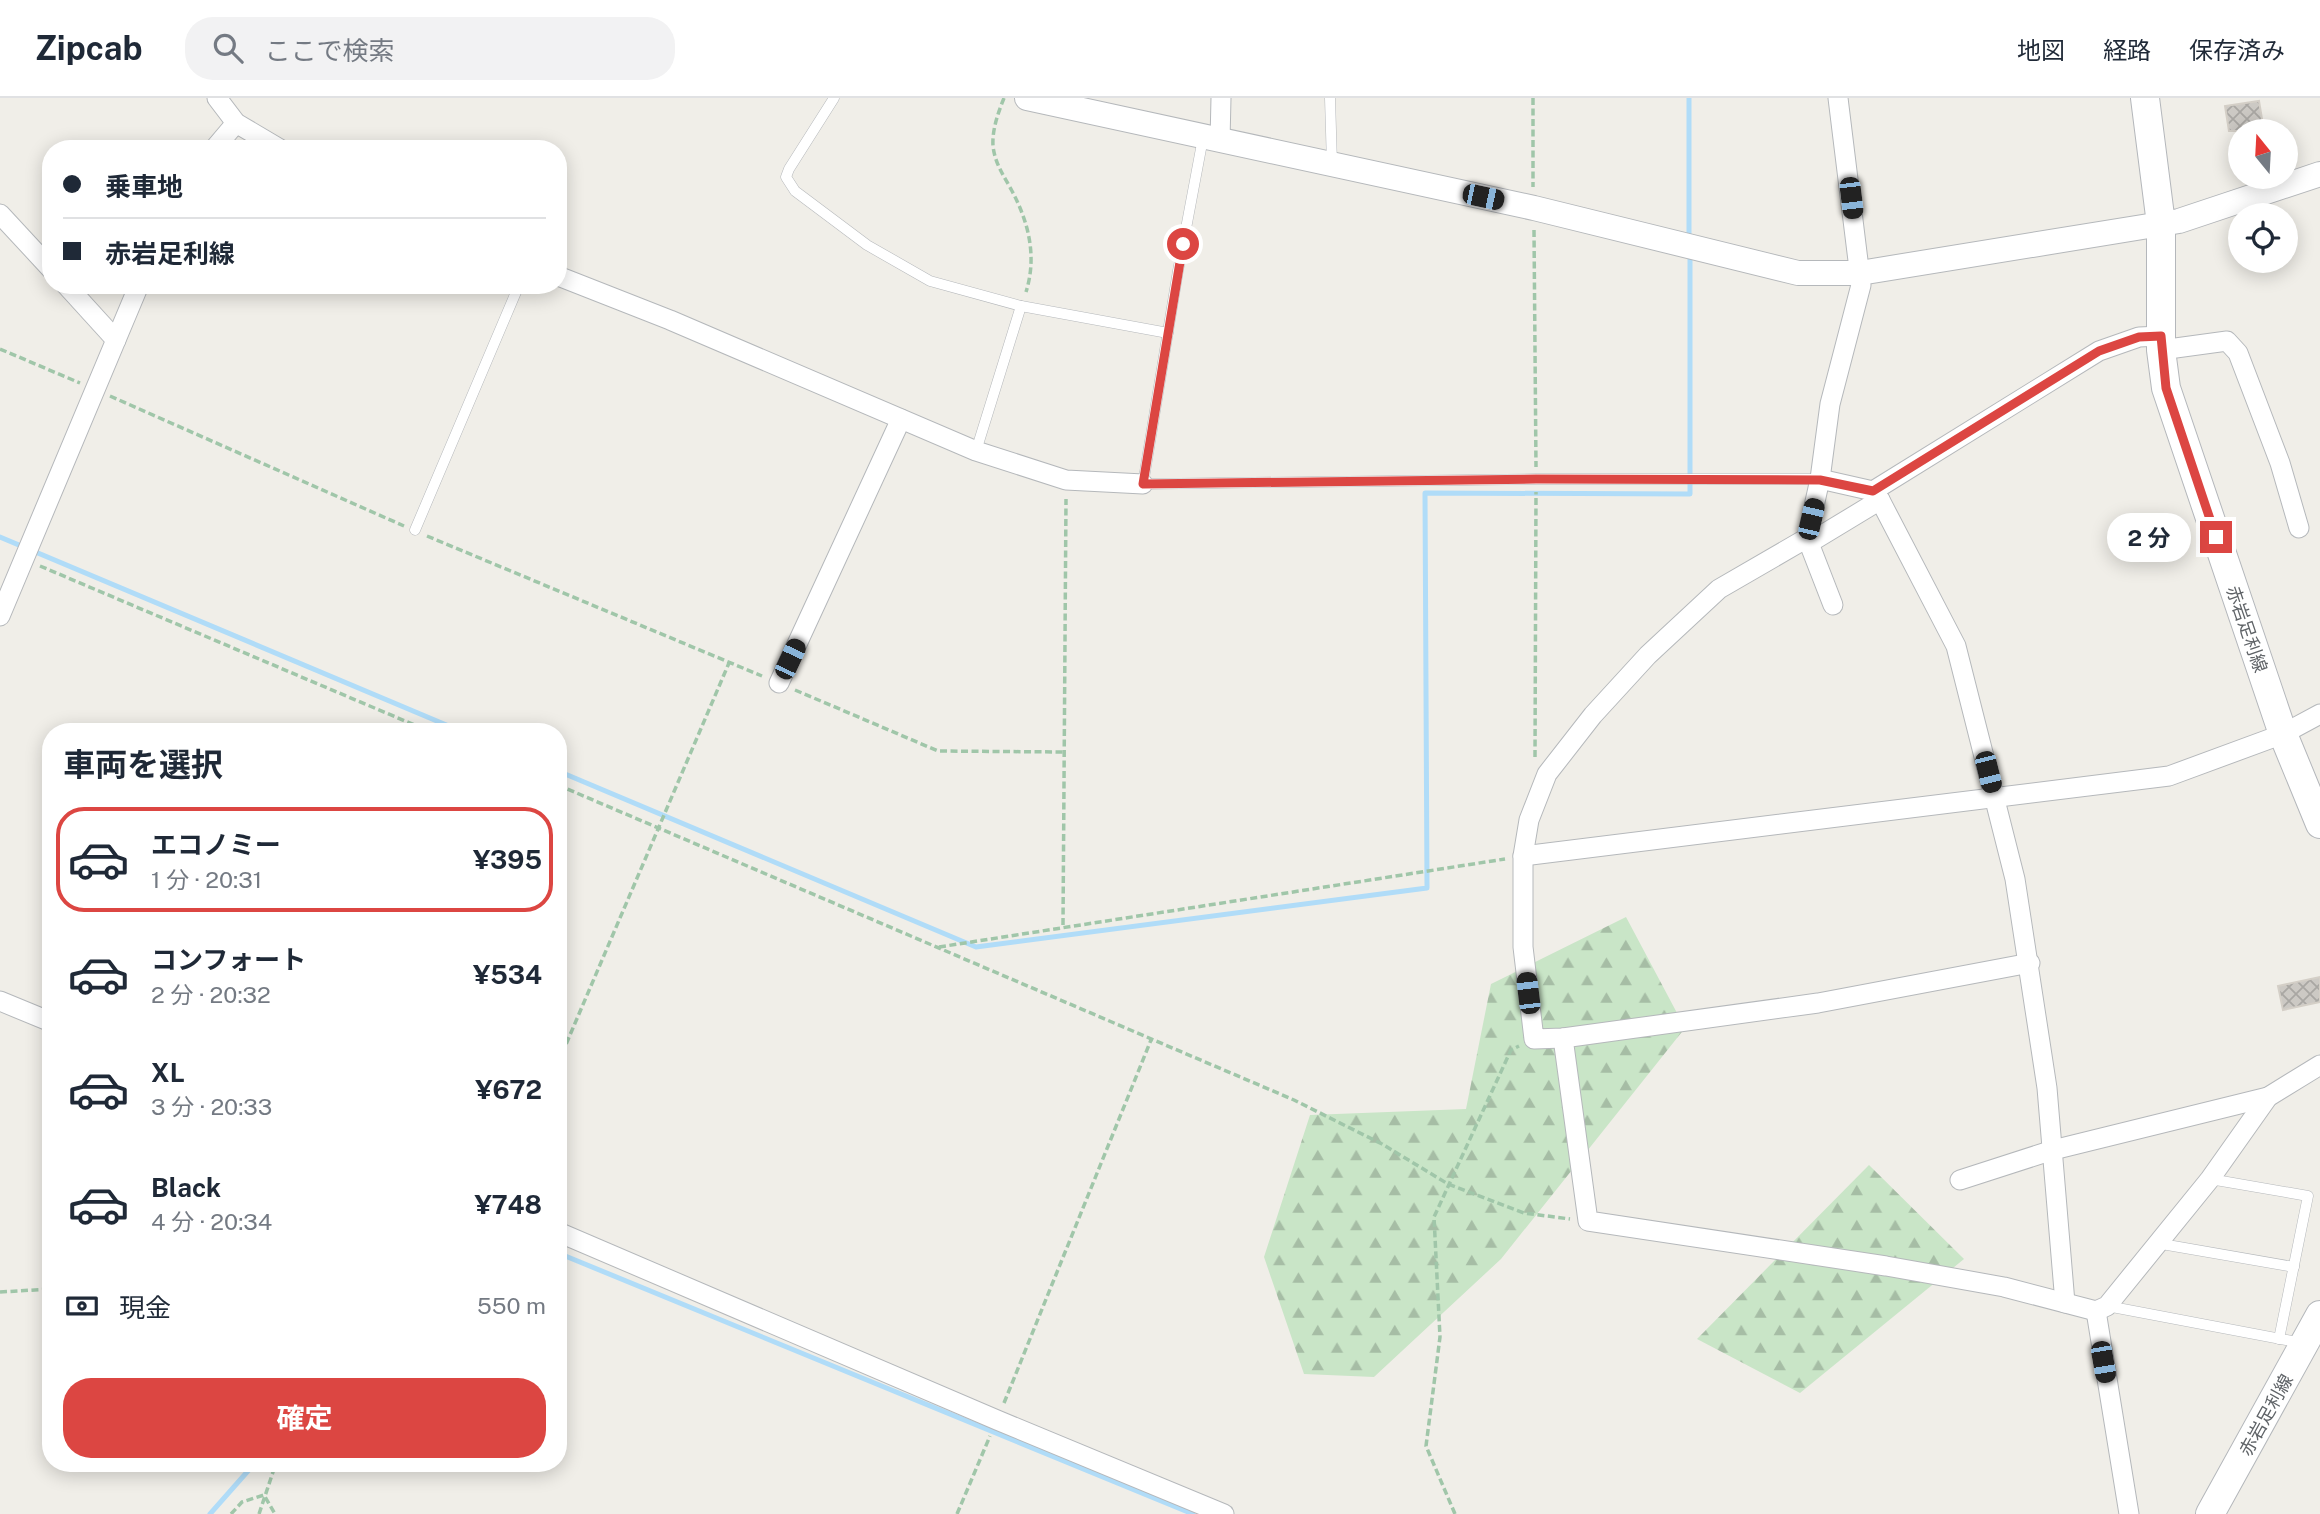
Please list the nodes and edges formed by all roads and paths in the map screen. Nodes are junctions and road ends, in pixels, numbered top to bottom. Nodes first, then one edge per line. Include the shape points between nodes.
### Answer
1 (834, 98) edge
2 (1004, 98) edge
3 (1027, 98) edge
4 (1221, 98) edge
5 (1330, 98) edge
6 (1533, 98) edge
7 (1838, 98) edge
8 (2145, 98) edge
9 (222, 100) edge
10 (236, 123) junction
11 (1212, 138) junction
12 (222, 140) edge
13 (265, 140) edge
14 (1332, 165) junction
15 (2320, 175) edge
16 (1534, 208) junction
17 (0, 214) edge
18 (2161, 224) junction
19 (42, 259) edge
20 (1860, 273) junction
21 (567, 280) edge
22 (74, 294) edge
23 (135, 294) edge
24 (515, 294) edge
25 (1021, 306) junction
26 (1168, 333) junction
27 (116, 340) junction
28 (2161, 343) junction
29 (0, 349) edge
30 (94, 389) junction
31 (901, 419) junction
32 (976, 451) junction
33 (1066, 480) junction
34 (1820, 480) junction
35 (1143, 484) junction
36 (1876, 495) junction
37 (2299, 528) dead end
38 (415, 530) junction
39 (1808, 540) junction
40 (24, 560) junction
41 (1833, 605) dead end
42 (0, 616) edge
43 (729, 663) junction
44 (779, 683) junction
45 (2320, 714) edge
46 (410, 723) edge
47 (2283, 734) junction
48 (1064, 752) junction
49 (567, 789) edge
50 (1995, 797) junction
51 (2320, 824) edge
52 (659, 828) junction
53 (1522, 856) junction
54 (1063, 926) junction
55 (937, 948) junction
56 (2030, 963) junction
57 (0, 1001) edge
58 (42, 1018) edge
59 (1563, 1038) junction
60 (1534, 1039) junction
61 (1151, 1040) junction
62 (567, 1042) edge
63 (2320, 1065) edge
64 (2268, 1097) junction
65 (2053, 1150) junction
66 (1960, 1180) dead end
67 (2210, 1180) junction
68 (1448, 1184) junction
69 (1588, 1221) junction
70 (567, 1236) edge
71 (2156, 1243) junction
72 (2294, 1267) junction
73 (42, 1290) edge
74 (0, 1292) edge
75 (2064, 1303) junction
76 (2101, 1308) junction
77 (2320, 1315) edge
78 (2302, 1343) edge
79 (997, 1420) junction
80 (273, 1472) edge
81 (264, 1495) junction
82 (231, 1514) edge
83 (260, 1514) edge
84 (275, 1514) edge
85 (957, 1514) edge
86 (1224, 1514) edge
87 (1455, 1514) edge
88 (2129, 1514) edge
89 (2210, 1514) edge

1 - 25 lane via 789,169 786,177 795,191 867,245 930,281
2 - 25 path via 993,144 997,165 1024,218 1032,248 1031,276
3 - 11 street
4 - 11 street
5 - 14 lane
6 - 16 path
7 - 20 street
8 - 18 main road, 赤岩足利線
9 - 10 street
10 - 12 street
10 - 13 street
11 - 14 street
11 - 26 lane
14 - 16 street
15 - 18 street
16 - 20 street via 1798,273
17 - 19 street
18 - 20 street
18 - 28 main road, 赤岩足利線
20 - 34 street via 1861,285 1830,404
21 - 31 street
22 - 27 street
23 - 27 street
24 - 38 lane
25 - 26 lane
25 - 32 lane
26 - 35 lane
27 - 30 street
28 - 36 street via 2139,337 2099,351
28 - 37 street via 2227,341 2238,353
28 - 47 main road, 赤岩足利線 via 2174,414
29 - 30 path
30 - 38 path
30 - 40 street
31 - 32 street
31 - 44 street
32 - 33 street
33 - 35 street
33 - 48 path
34 - 35 lane
34 - 36 street
34 - 39 street
36 - 39 street
36 - 50 street via 1956,646
38 - 43 path
39 - 41 street
39 - 53 street via 1719,589 1592,715 1547,774 1529,820
40 - 42 street
40 - 46 path
43 - 44 path
43 - 52 path
44 - 48 path via 938,751
45 - 47 street
47 - 50 street via 2168,776
47 - 51 main road, 赤岩足利線
48 - 54 path
49 - 52 path
50 - 53 street
50 - 56 street
52 - 55 path
52 - 62 path
53 - 54 path
53 - 60 street via 1523,947
54 - 55 path
55 - 61 path
56 - 59 street via 1818,1003
56 - 65 street
57 - 58 street
59 - 60 street
59 - 69 street
60 - 68 path via 1511,1050
61 - 68 path via 1294,1100 1382,1144
61 - 79 path
63 - 64 street
64 - 65 street
64 - 67 street
65 - 66 street
65 - 75 street
67 - 71 street
67 - 72 lane via 2308,1196
68 - 69 path via 1524,1213
68 - 87 path via 1434,1217 1440,1337 1426,1446
69 - 75 street via 1886,1266
70 - 79 street
71 - 72 lane
71 - 76 street
72 - 78 lane
73 - 74 path
75 - 76 street
76 - 78 lane
76 - 88 street
77 - 78 main road, 赤岩足利線
78 - 89 main road, 赤岩足利線
79 - 85 path
79 - 86 street
80 - 81 path
81 - 82 path via 242,1502
81 - 83 path
81 - 84 path

